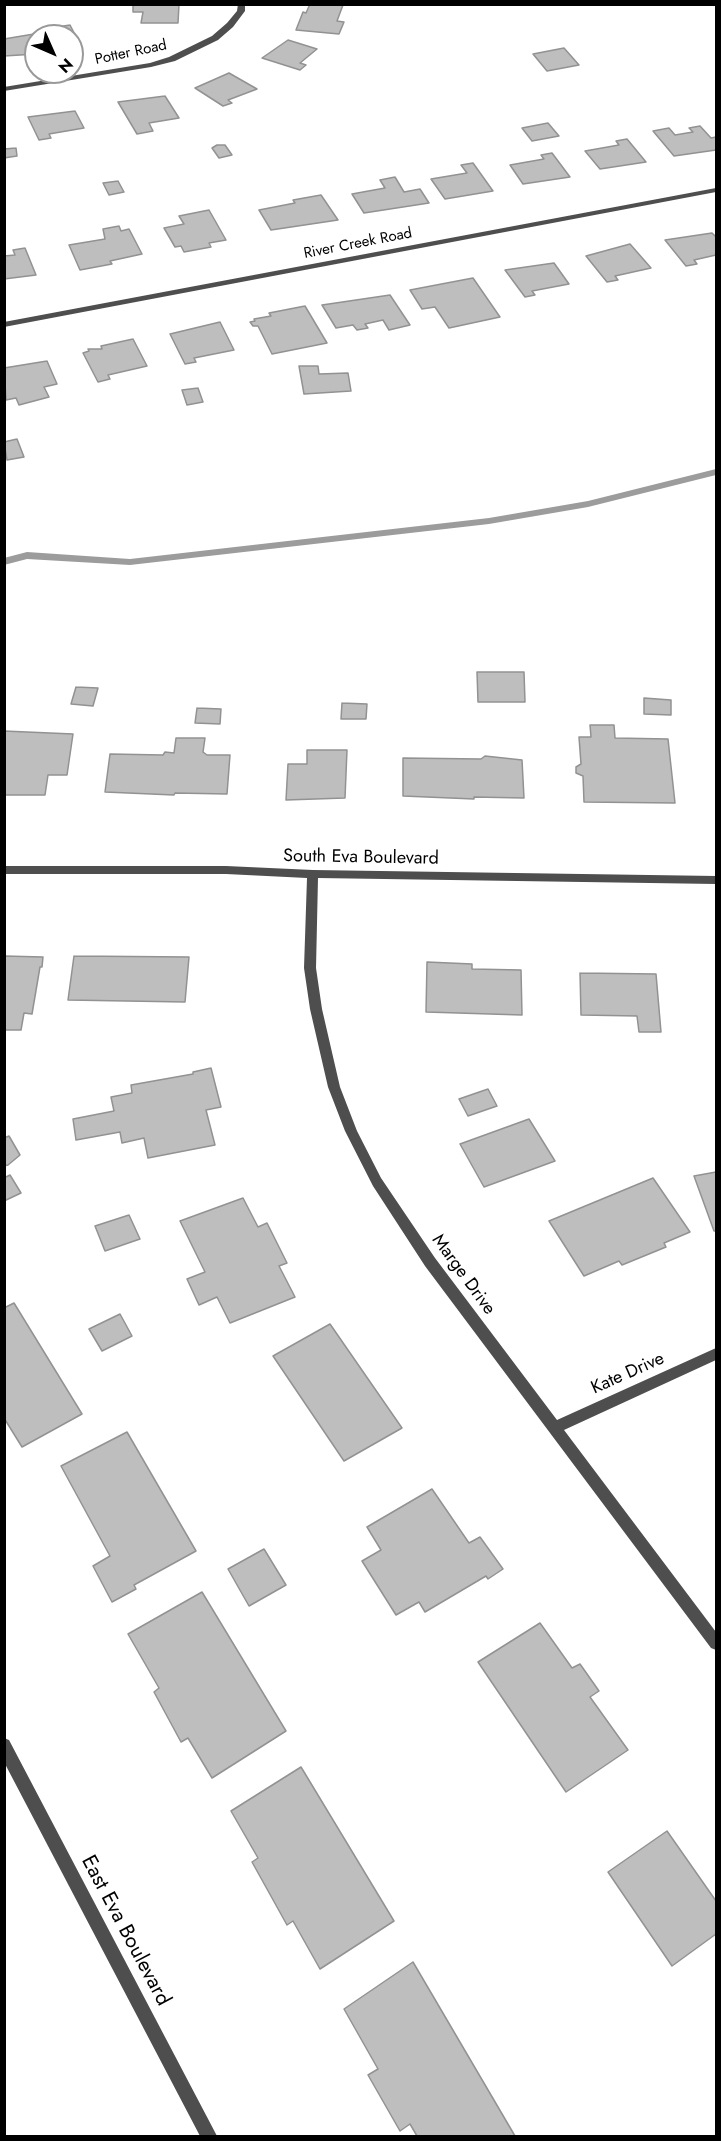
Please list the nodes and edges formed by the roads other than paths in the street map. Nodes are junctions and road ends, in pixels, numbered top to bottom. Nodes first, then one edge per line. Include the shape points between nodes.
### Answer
1 (242, 4) edge
2 (4, 89) edge
3 (717, 190) edge
4 (4, 325) edge
5 (4, 870) edge
6 (314, 874) junction
7 (717, 880) edge
8 (717, 1354) edge
9 (555, 1427) junction
10 (717, 1642) edge
11 (4, 1745) edge
12 (208, 2136) edge

1 - 2 street, Potter Road via 231,25 215,38 172,58
3 - 4 street, River Creek Road
5 - 6 street, South Eva Boulevard
6 - 7 street, South Eva Boulevard
6 - 9 street, Marge Drive via 310,968 334,1087 351,1131 377,1182 430,1263
8 - 9 street, Kate Drive
9 - 10 street, Marge Drive
11 - 12 street, East Eva Boulevard

